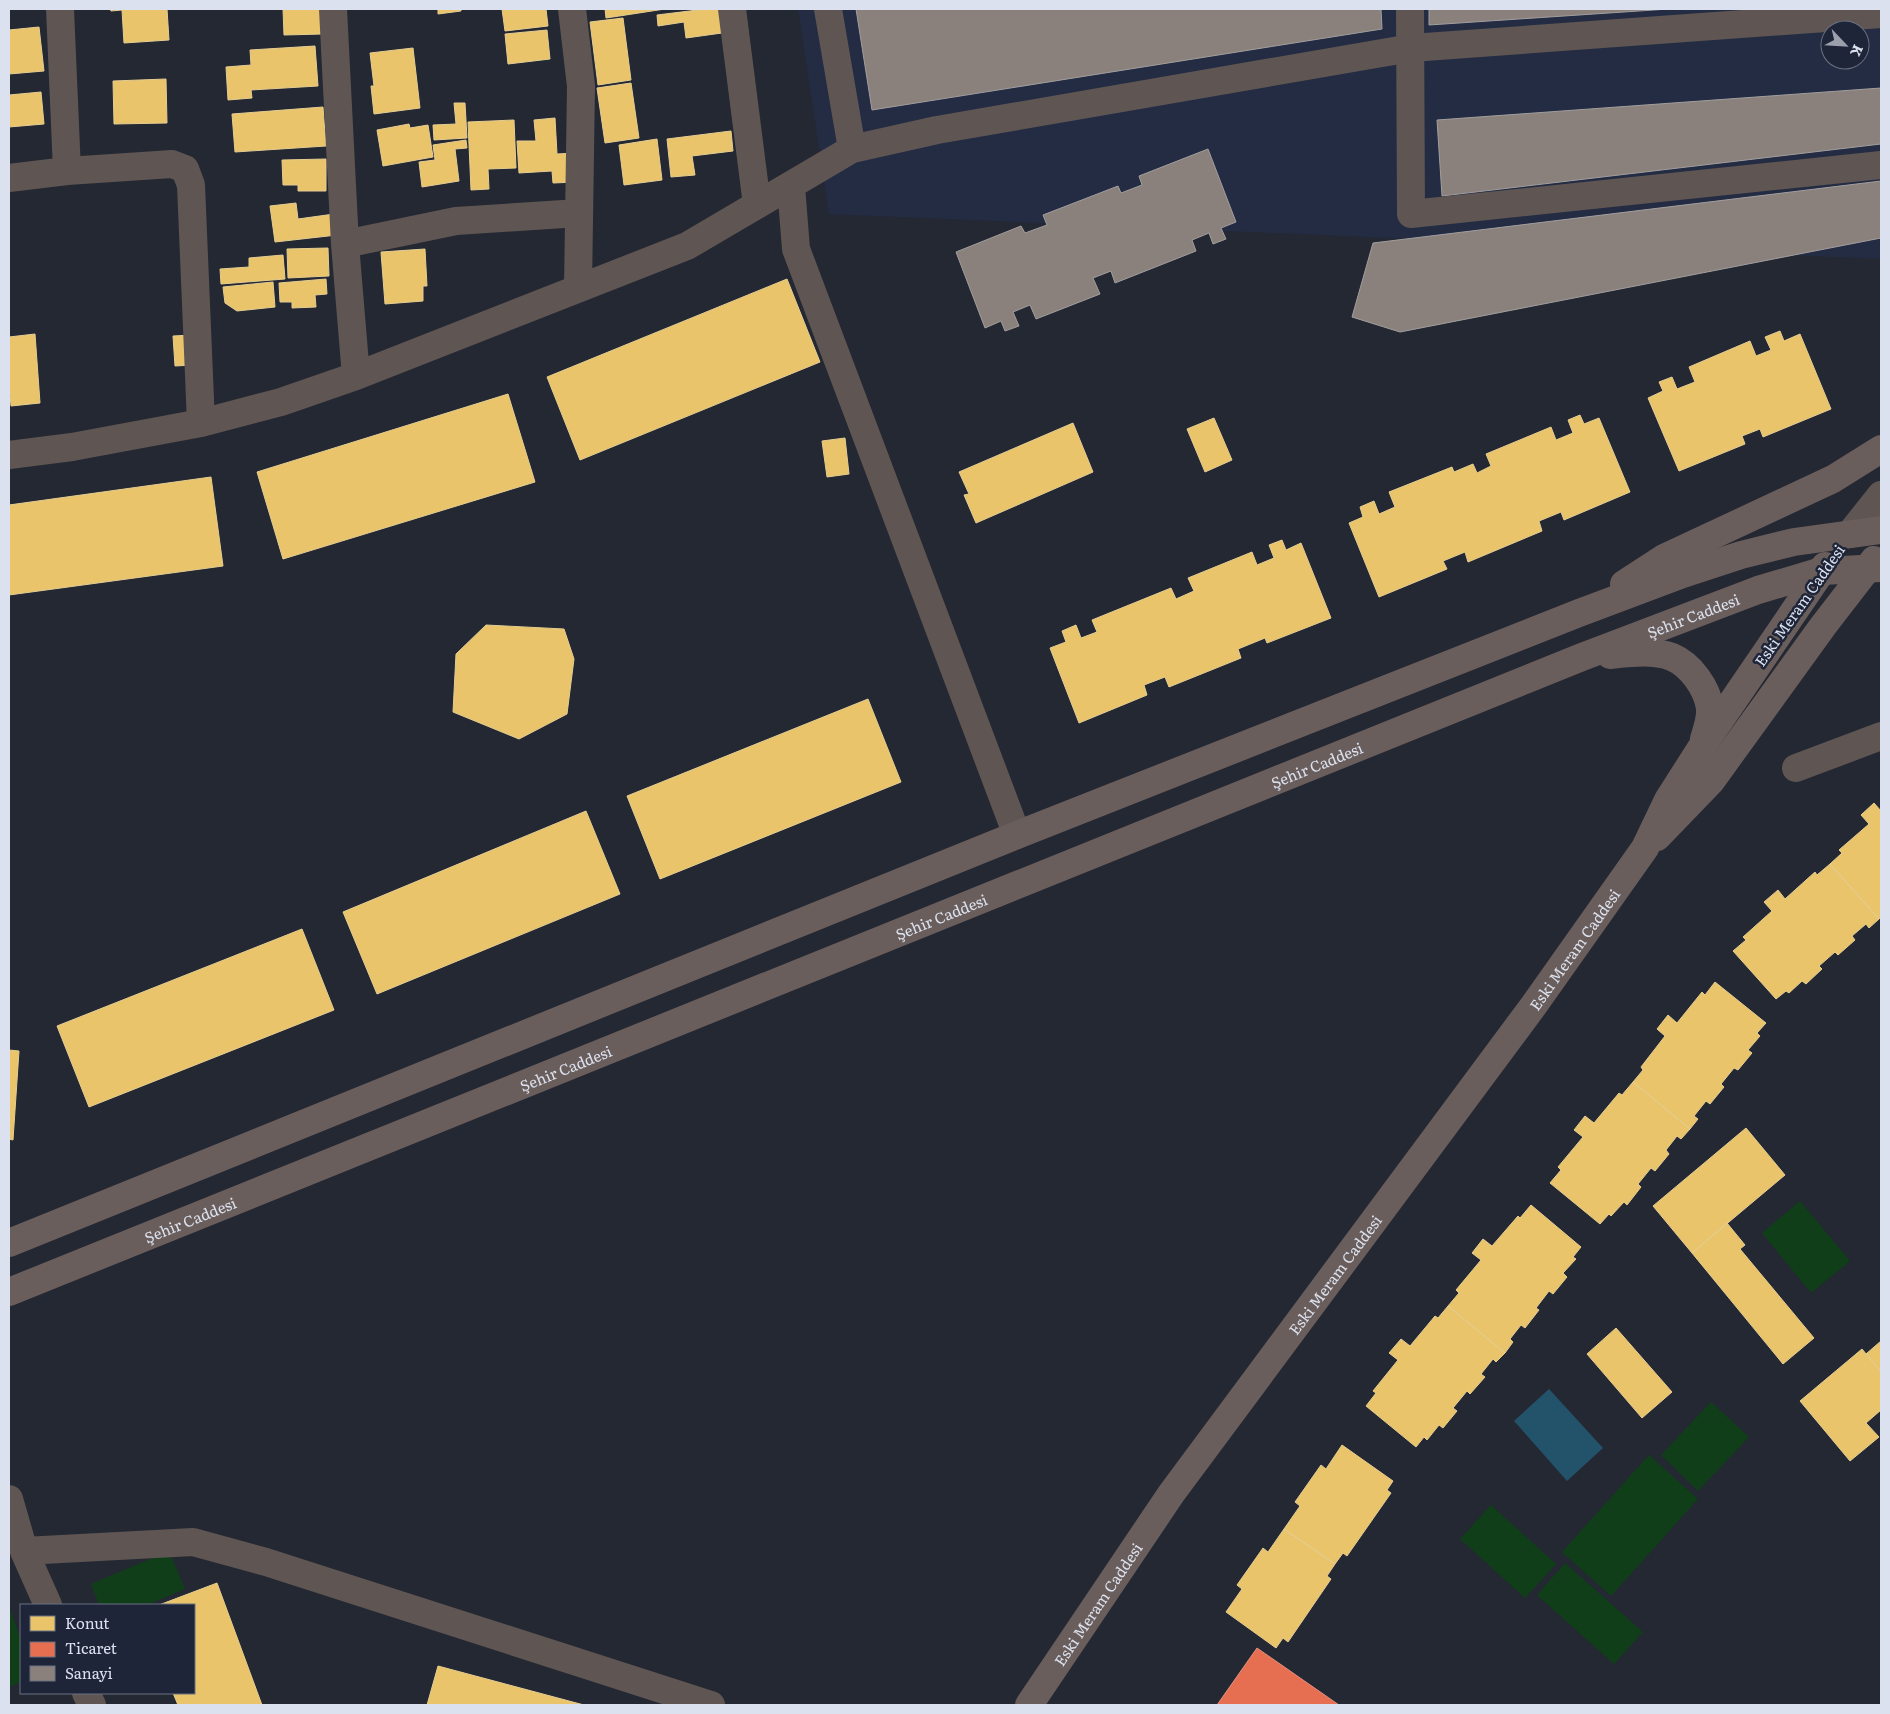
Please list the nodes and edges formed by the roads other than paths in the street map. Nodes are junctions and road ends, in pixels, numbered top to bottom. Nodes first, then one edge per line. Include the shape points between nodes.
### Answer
1 (60, 9) edge
2 (333, 9) edge
3 (572, 9) edge
4 (732, 9) edge
5 (828, 9) edge
6 (1410, 9) edge
7 (1881, 14) edge
8 (1411, 48) junction
9 (852, 149) junction
10 (1881, 164) edge
11 (67, 171) junction
12 (9, 178) edge
13 (791, 186) junction
14 (757, 205) junction
15 (579, 213) junction
16 (345, 244) junction
17 (578, 288) junction
18 (356, 376) junction
19 (201, 423) junction
20 (1881, 449) edge
21 (9, 455) edge
22 (1881, 495) edge
23 (1881, 530) edge
24 (1850, 534) junction
25 (1877, 563) edge
26 (1822, 571) junction
27 (1579, 613) junction
28 (1582, 657) junction
29 (1881, 736) edge
30 (1702, 744) junction
31 (1796, 768) dead end
32 (1017, 835) junction
33 (1645, 848) junction
34 (9, 1243) edge
35 (9, 1292) edge
36 (9, 1500) edge
37 (24, 1551) junction
38 (48, 1604) edge
39 (711, 1705) edge
40 (1029, 1705) edge

1 - 11 street
2 - 16 street
3 - 15 street via 580,86
4 - 14 street
5 - 9 street
6 - 8 street
7 - 8 street
8 - 9 street via 937,130
8 - 10 street via 1412,214
9 - 13 street
11 - 12 street
11 - 19 street via 172,164 185,169 191,185
13 - 14 street
13 - 32 street via 796,250
14 - 17 street via 687,246
15 - 16 street via 456,221
15 - 17 street
16 - 18 street
17 - 18 street
18 - 19 street via 281,402
19 - 21 street
20 - 27 main road via 1833,479 1664,558
22 - 24 street, Eski Meram Caddesi
23 - 24 main road
24 - 26 main road, Eski Meram Caddesi
24 - 27 main road via 1794,542 1741,555
25 - 26 main road, Şehir Caddesi
25 - 33 main road, Eski Meram Caddesi via 1823,626 1710,781
26 - 28 main road, Şehir Caddesi via 1758,590
26 - 30 main road, Eski Meram Caddesi
27 - 32 main road
28 - 30 main road via 1648,652 1673,657 1680,662 1693,672 1705,692 1710,709
28 - 35 main road, Şehir Caddesi
29 - 31 street
30 - 33 main road, Eski Meram Caddesi via 1668,800
32 - 34 main road
33 - 40 main road, Eski Meram Caddesi via 1534,1005 1171,1494
36 - 37 street
37 - 38 street
37 - 39 street via 193,1542 266,1562

